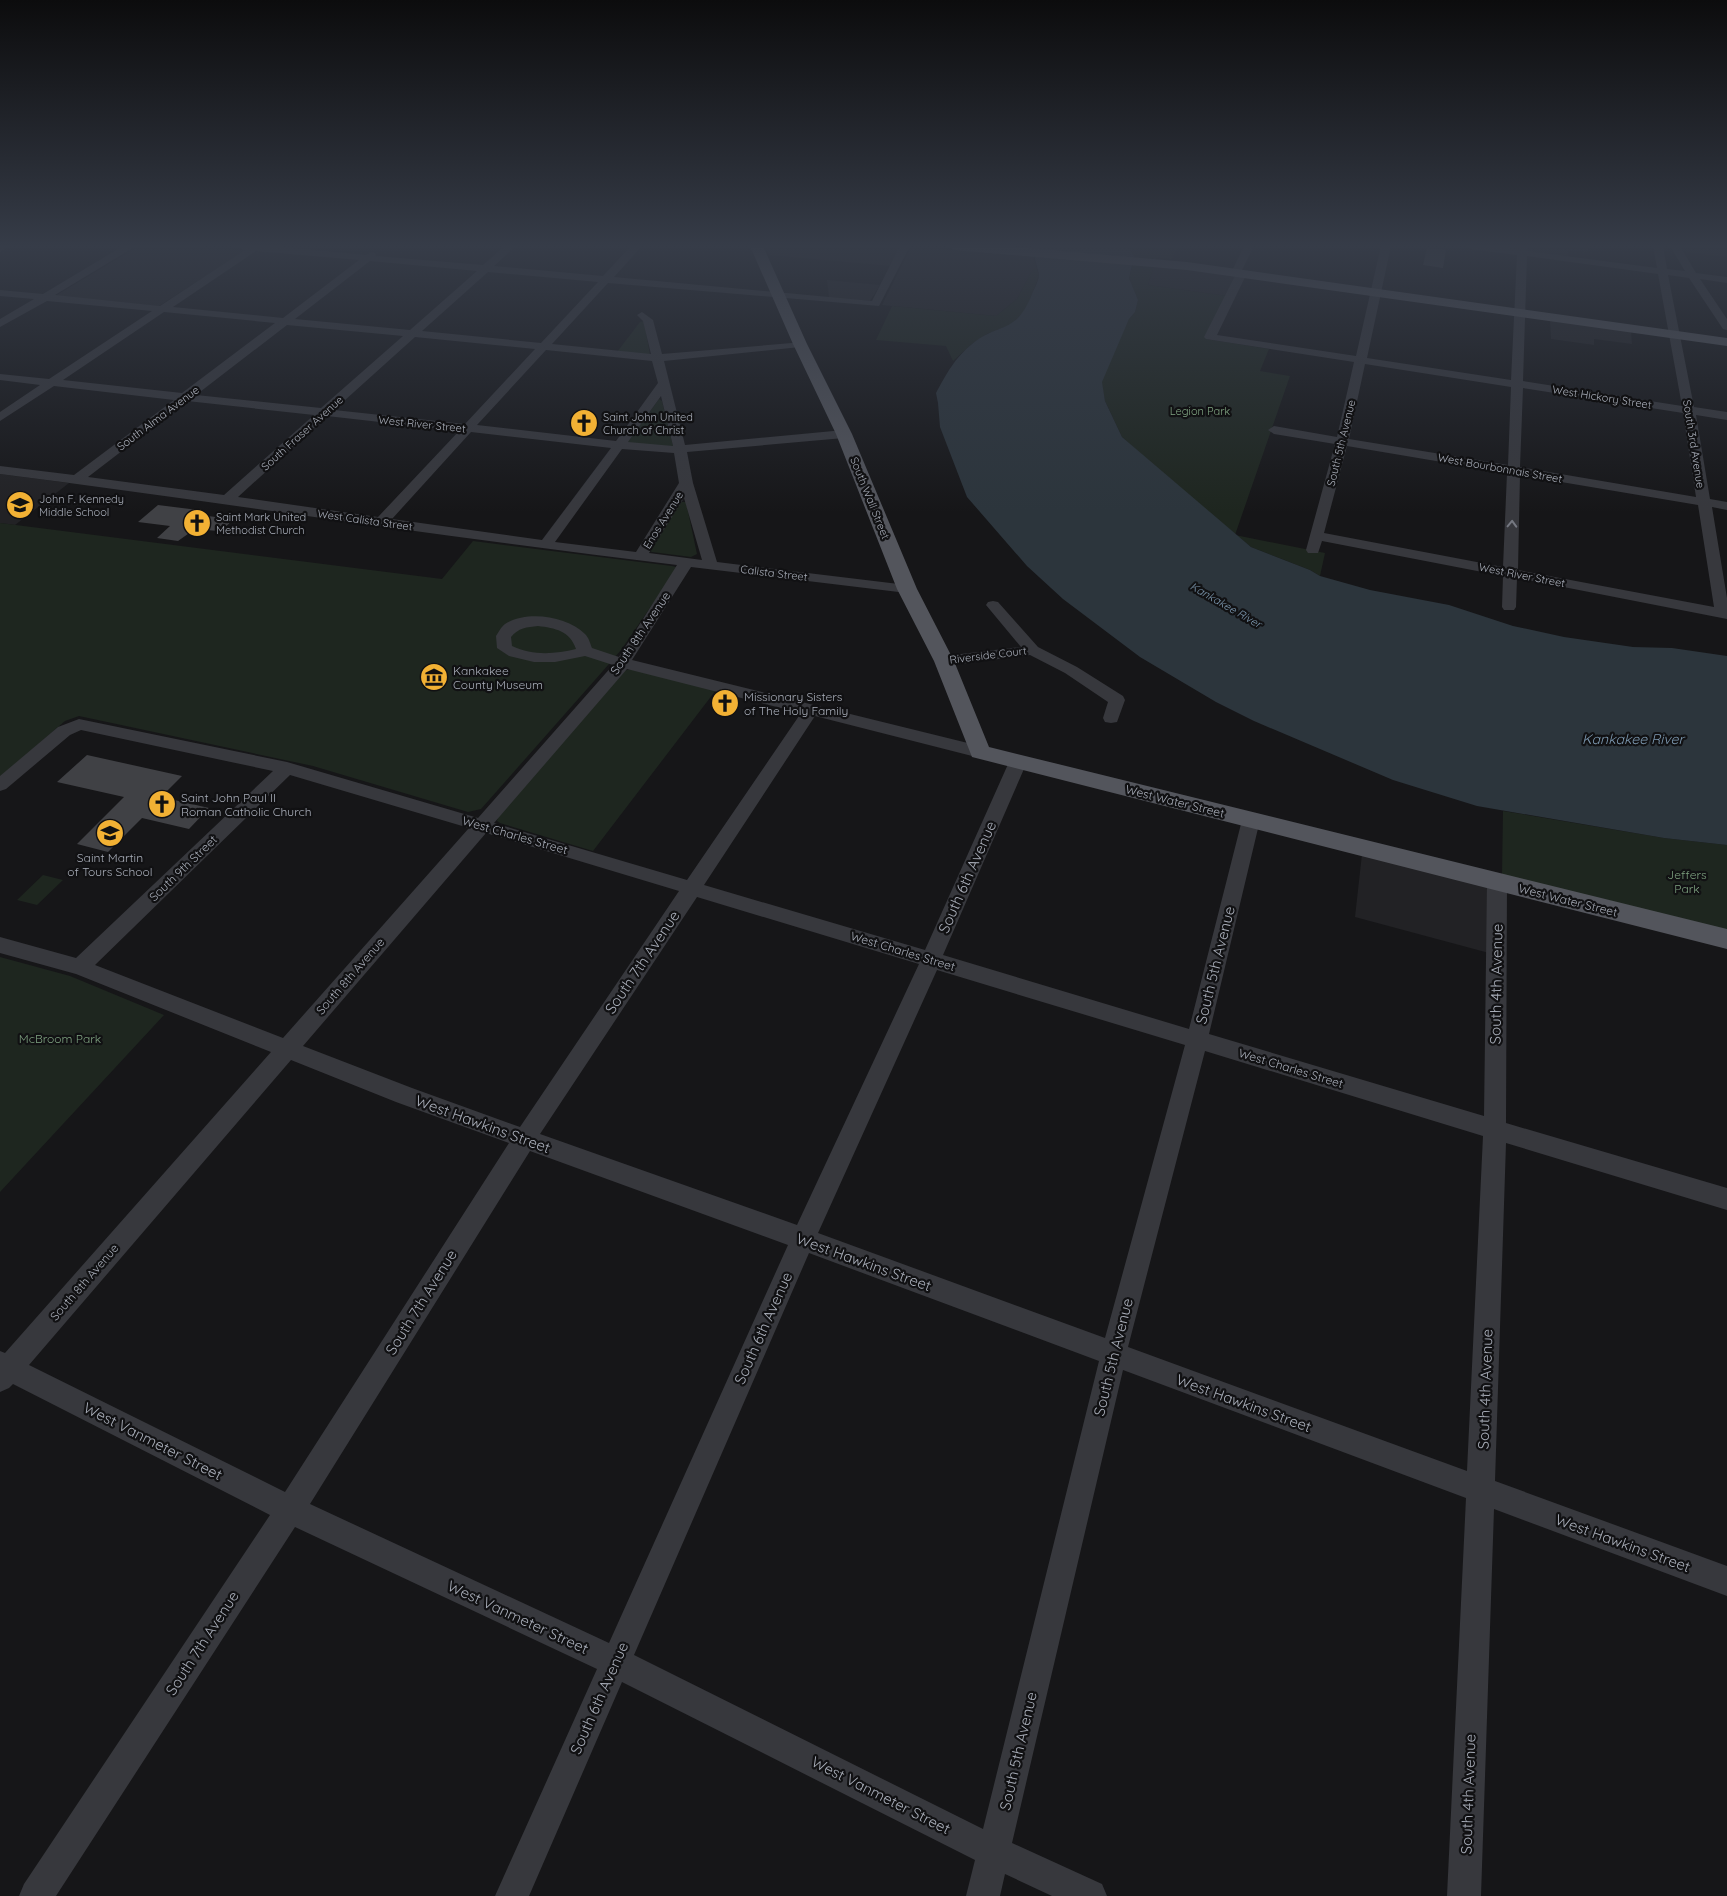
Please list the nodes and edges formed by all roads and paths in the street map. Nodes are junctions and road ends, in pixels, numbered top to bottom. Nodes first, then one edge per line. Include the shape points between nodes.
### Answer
1 (125, 334) edge
2 (268, 334) edge
3 (413, 334) edge
4 (418, 334) edge
5 (556, 334) edge
6 (652, 334) edge
7 (796, 334) edge
8 (1211, 334) edge
9 (1366, 334) edge
10 (1519, 334) edge
11 (1673, 334) edge
12 (1676, 334) edge
13 (1727, 342) edge
14 (800, 344) junction
15 (544, 347) junction
16 (658, 358) junction
17 (1360, 360) junction
18 (0, 377) edge
19 (52, 383) junction
20 (664, 383) junction
21 (1517, 384) junction
22 (186, 398) junction
23 (1689, 410) junction
24 (324, 413) junction
25 (1727, 416) edge
26 (0, 417) edge
27 (467, 429) junction
28 (1274, 430) dead end
29 (844, 434) junction
30 (1342, 441) junction
31 (618, 446) junction
32 (680, 450) junction
33 (0, 470) edge
34 (1514, 470) junction
35 (76, 480) junction
36 (686, 483) junction
37 (227, 499) junction
38 (1704, 502) junction
39 (1727, 506) edge
40 (381, 522) junction
41 (1315, 543) joint
42 (546, 545) junction
43 (640, 557) junction
44 (686, 563) junction
45 (711, 566) junction
46 (1510, 573) junction
47 (907, 589) junction
48 (993, 604) dead end
49 (1509, 607) dead end
50 (1724, 614) edge
51 (1032, 650) junction
52 (585, 651) junction
53 (944, 661) junction
54 (623, 663) junction
55 (811, 710) junction
56 (1111, 718) dead end
57 (980, 752) junction
58 (1018, 762) junction
59 (287, 768) junction
60 (0, 785) edge
61 (1251, 820) junction
62 (482, 825) junction
63 (1497, 882) junction
64 (692, 888) junction
65 (1727, 940) edge
66 (0, 945) edge
67 (931, 960) junction
68 (80, 967) junction
69 (1197, 1040) junction
70 (286, 1049) junction
71 (1495, 1129) junction
72 (525, 1138) junction
73 (1727, 1199) edge
74 (803, 1239) junction
75 (1113, 1354) junction
76 (3, 1370) edge
77 (1481, 1490) junction
78 (290, 1510) junction
79 (1727, 1581) edge
80 (615, 1662) junction
81 (994, 1852) junction
82 (36, 1896) edge
83 (512, 1896) edge
84 (984, 1896) edge
85 (1090, 1896) edge
86 (1464, 1896) edge

1 - 19 street
2 - 22 street, South Alma Avenue
3 - 24 street, South Fraser Avenue
4 - 15 street
5 - 15 street
6 - 16 street, Enos Avenue
7 - 14 main road, South Wall Street
8 - 17 street, West Hickory Street via 1210,337
9 - 17 street, South 5th Avenue
10 - 21 street
11 - 23 street, South 3rd Avenue
12 - 13 main road
14 - 16 street
14 - 29 main road, South Wall Street
15 - 16 street
15 - 27 street
16 - 20 street, Enos Avenue
17 - 21 street, West Hickory Street
17 - 30 street, South 5th Avenue
18 - 19 street, West River Street
19 - 22 street, West River Street
19 - 26 street
20 - 31 street
20 - 32 street, Enos Avenue
21 - 23 street, West Hickory Street
21 - 34 street
22 - 24 street, West River Street
22 - 35 street, South Alma Avenue
23 - 25 street, West Hickory Street
23 - 38 street, South 3rd Avenue
24 - 27 street, West River Street
24 - 37 street, South Fraser Avenue
27 - 31 street, West River Street
27 - 40 street
28 - 30 street, West Bourbonnais Street
29 - 32 street, West River Street
29 - 47 main road, South Wall Street
30 - 34 street, West Bourbonnais Street
30 - 41 street, South 5th Avenue
31 - 32 street, West River Street
31 - 42 street
32 - 36 street, Enos Avenue
33 - 35 street, West Calista Street
34 - 38 street, West Bourbonnais Street
46 -> 34 street
35 - 37 street, West Calista Street
36 - 43 street, Enos Avenue
36 - 45 street, Enos Avenue
37 - 40 street, West Calista Street
38 - 39 street, West Bourbonnais Street
38 - 50 street, South 3rd Avenue
40 - 42 street, West Calista Street
41 - 46 street, West River Street
42 - 43 street, West Calista Street
43 - 44 street, Calista Street
44 - 45 street, Calista Street
44 - 54 street, South 8th Avenue
45 - 47 street, Calista Street
46 - 49 street
46 - 50 street, West River Street
47 - 53 main road, South Wall Street
48 - 51 street, Riverside Court
51 - 53 street, Riverside Court
51 - 56 street, Riverside Court via 1071,670 1116,700
52 - 52 street via 583,640 574,631 545,622 519,623 507,629 502,639 510,652 546,659
52 - 54 street, West Water Street
53 - 57 main road, South Wall Street
54 - 55 street, West Water Street
54 - 62 street, South 8th Avenue
55 - 57 street, West Water Street
55 - 64 street, South 7th Avenue
57 - 58 main road, West Water Street
58 - 61 main road, West Water Street
58 - 67 street, South 6th Avenue
59 - 60 street, West Charles Street via 74,725
59 - 62 street, West Charles Street
59 - 68 street, South 9th Street
61 - 63 main road, West Water Street
61 - 69 street, South 5th Avenue
62 - 64 street, West Charles Street
62 - 70 street, South 8th Avenue
63 - 65 main road, West Water Street
63 - 71 street, South 4th Avenue
64 - 67 street, West Charles Street
64 - 72 street, South 7th Avenue
66 - 68 street, West Hawkins Street
67 - 69 street, West Charles Street
67 - 74 street, South 6th Avenue
68 - 70 street, West Hawkins Street
69 - 71 street, West Charles Street
69 - 75 street, South 5th Avenue
70 - 72 street, West Hawkins Street
70 - 76 street, South 8th Avenue
71 - 73 street, West Charles Street
71 - 77 street, South 4th Avenue
72 - 74 street, West Hawkins Street
72 - 78 street, South 7th Avenue
74 - 75 street, West Hawkins Street
74 - 80 street, South 6th Avenue
75 - 77 street, West Hawkins Street
75 - 81 street, South 5th Avenue
76 - 78 street, West Vanmeter Street
77 - 79 street, West Hawkins Street
77 - 86 street, South 4th Avenue
78 - 80 street, West Vanmeter Street
78 - 82 street, South 7th Avenue
80 - 81 street, West Vanmeter Street
80 - 83 street, South 6th Avenue
81 - 84 street, South 5th Avenue
81 - 85 street, West Vanmeter Street

